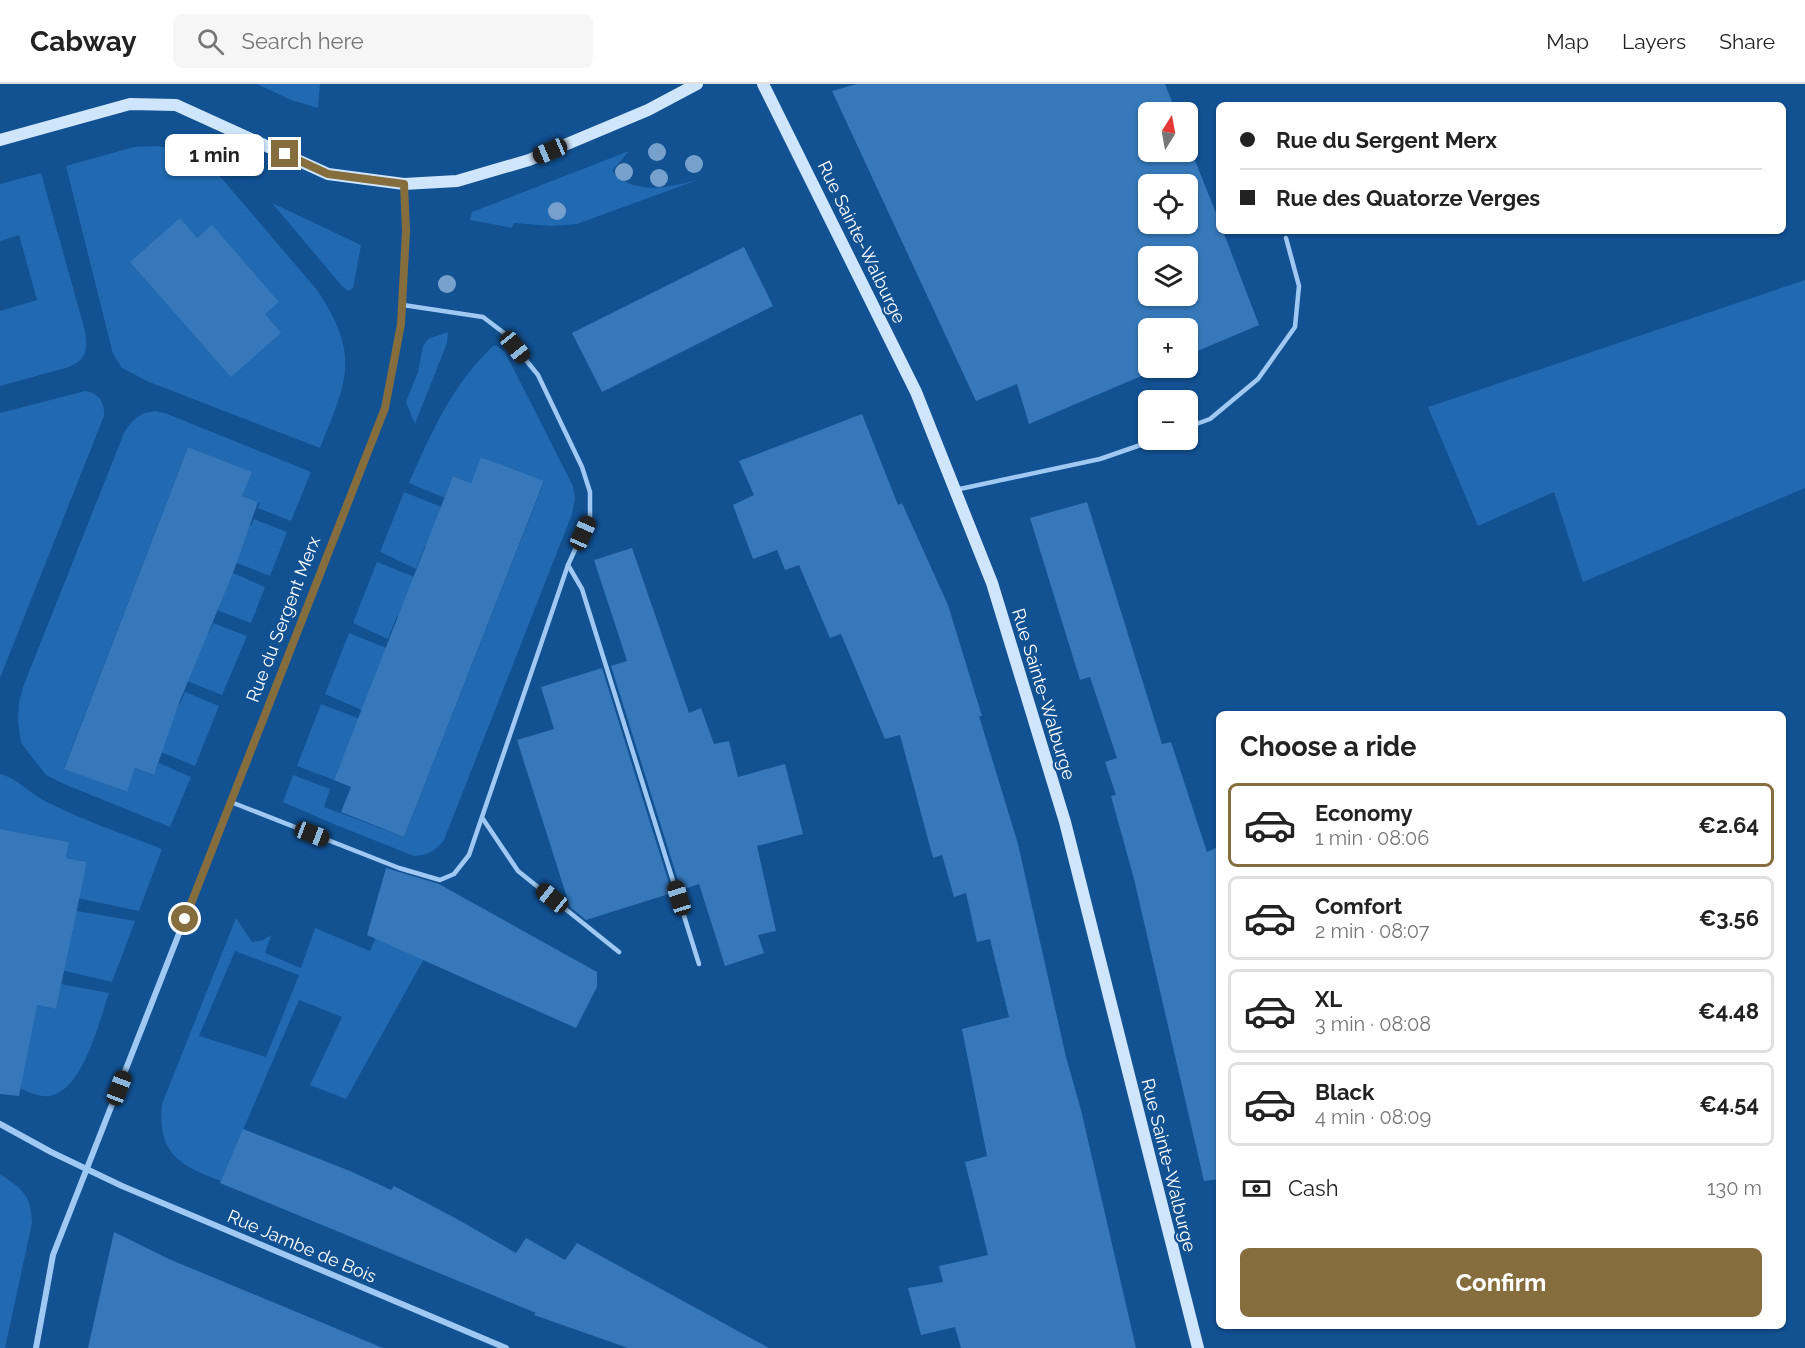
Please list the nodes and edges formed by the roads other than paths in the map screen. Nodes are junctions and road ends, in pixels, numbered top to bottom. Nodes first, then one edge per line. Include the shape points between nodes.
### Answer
1 (697, 84) edge
2 (763, 84) edge
3 (0, 140) edge
4 (404, 184) junction
5 (1286, 238) dead end
6 (403, 305) junction
7 (1198, 423) edge
8 (1138, 446) edge
9 (955, 490) junction
10 (568, 565) junction
11 (231, 802) junction
12 (483, 819) junction
13 (619, 952) dead end
14 (699, 964) dead end
15 (0, 1124) edge
16 (86, 1170) junction
17 (36, 1348) edge
18 (506, 1348) edge
19 (1198, 1348) edge

1 - 4 main road via 648,110 529,160 457,181
2 - 9 main road, Rue Sainte-Walburge via 916,392
3 - 4 main road via 130,104 176,105 328,174
4 - 6 street, Rue du Sergent Merx
5 - 7 lane via 1299,286 1295,327 1258,379 1210,419
6 - 10 lane via 483,317 504,333 538,375 591,492 590,517
6 - 11 street, Rue du Sergent Merx via 385,408
8 - 9 lane via 1100,459
9 - 19 main road, Rue Sainte-Walburge via 992,583 1065,822
10 - 12 lane
10 - 14 lane via 582,589
11 - 12 lane via 399,868 440,880 454,874 470,855
11 - 16 street, Rue du Sergent Merx
12 - 13 lane via 518,871
15 - 16 street, Rue Jambe de Bois
16 - 17 street, Rue du Sergent Merx via 53,1255
16 - 18 street, Rue Jambe de Bois

